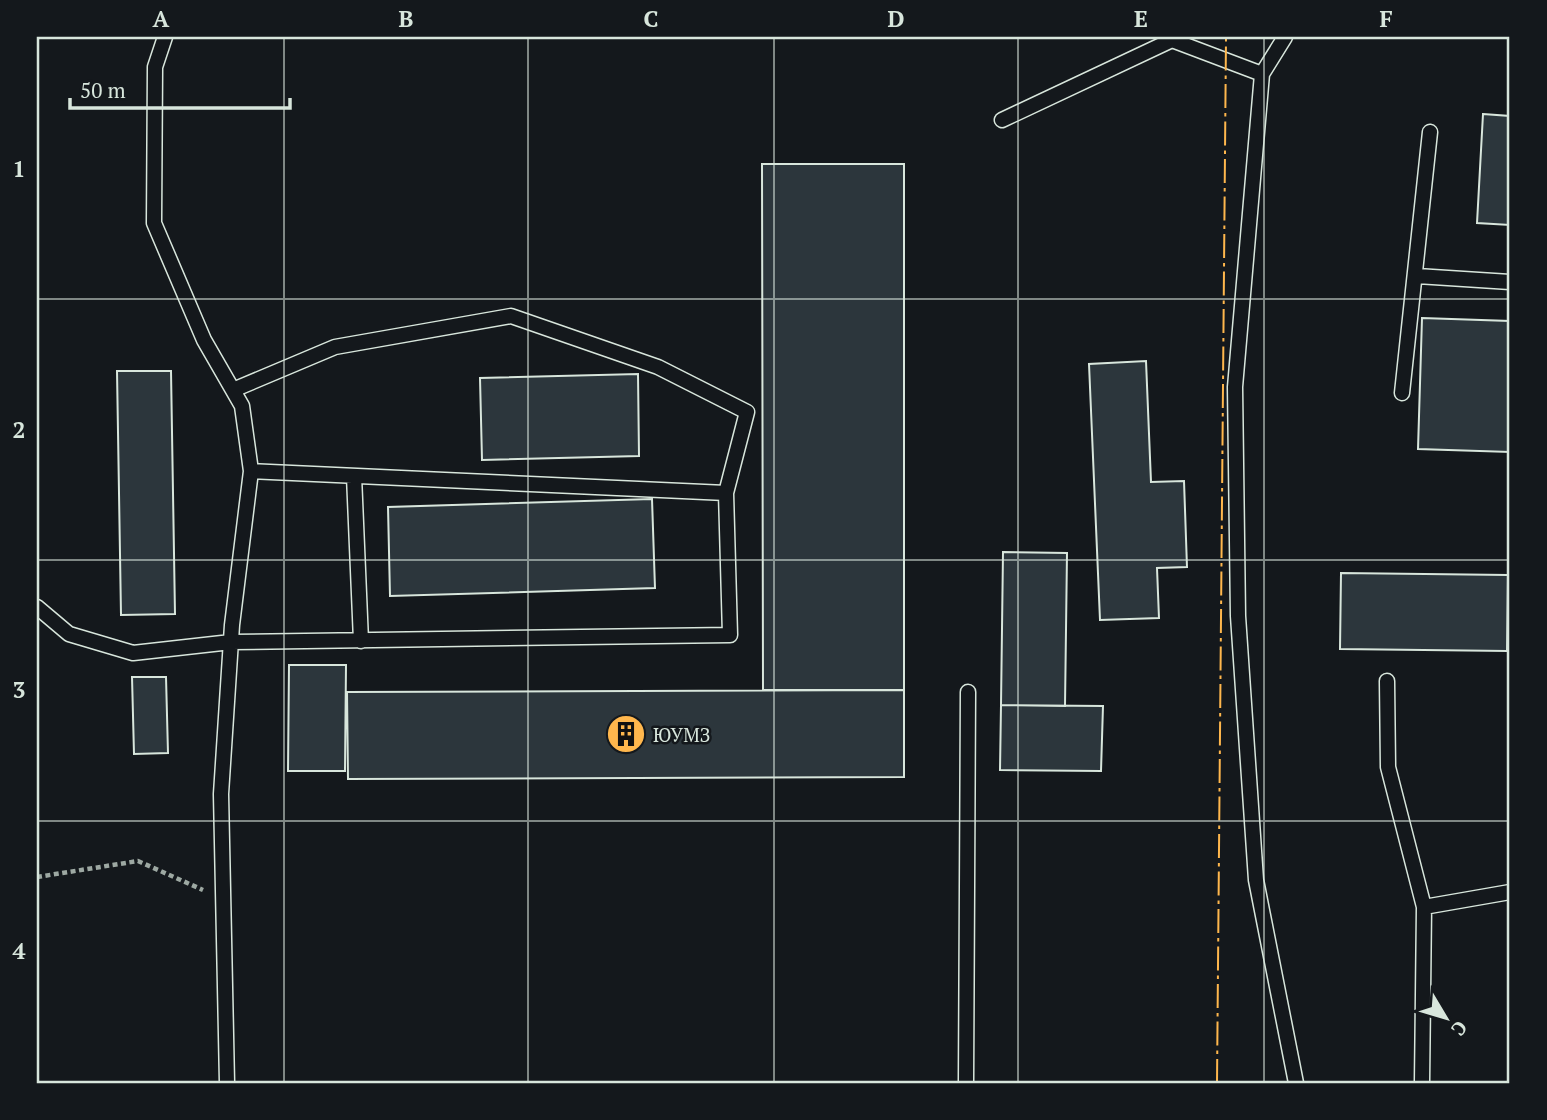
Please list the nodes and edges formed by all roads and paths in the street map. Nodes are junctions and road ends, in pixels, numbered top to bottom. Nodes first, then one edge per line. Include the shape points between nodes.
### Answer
1 (165, 37) edge
2 (1285, 37) edge
3 (1262, 74) junction
4 (1002, 120) dead end
5 (1430, 132) dead end
6 (1417, 276) junction
7 (1510, 282) edge
8 (233, 390) junction
9 (1402, 393) dead end
10 (251, 471) junction
11 (354, 476) junction
12 (726, 493) junction
13 (37, 607) edge
14 (361, 640) junction
15 (231, 642) junction
16 (1387, 681) dead end
17 (968, 692) dead end
18 (37, 877) edge
19 (1510, 892) edge
20 (223, 898) junction
21 (1424, 907) junction
22 (227, 1083) edge
23 (966, 1083) edge
24 (1296, 1083) edge
25 (1422, 1083) edge

1 - 8 lane via 155,67 154,223 204,340
2 - 3 lane
3 - 4 lane via 1172,40
3 - 24 lane via 1235,387 1238,616 1256,880
5 - 6 lane
6 - 7 lane
6 - 9 lane
8 - 10 lane via 242,405
8 - 12 lane via 335,347 511,316 658,367 747,412
10 - 11 lane
10 - 15 lane
11 - 12 lane
11 - 14 lane
12 - 14 lane via 730,635
13 - 15 lane via 69,634 133,653
14 - 15 lane
15 - 20 lane via 221,793
16 - 21 lane via 1388,767
17 - 23 lane
18 - 20 path via 138,861
19 - 21 lane
20 - 22 lane
21 - 25 lane

